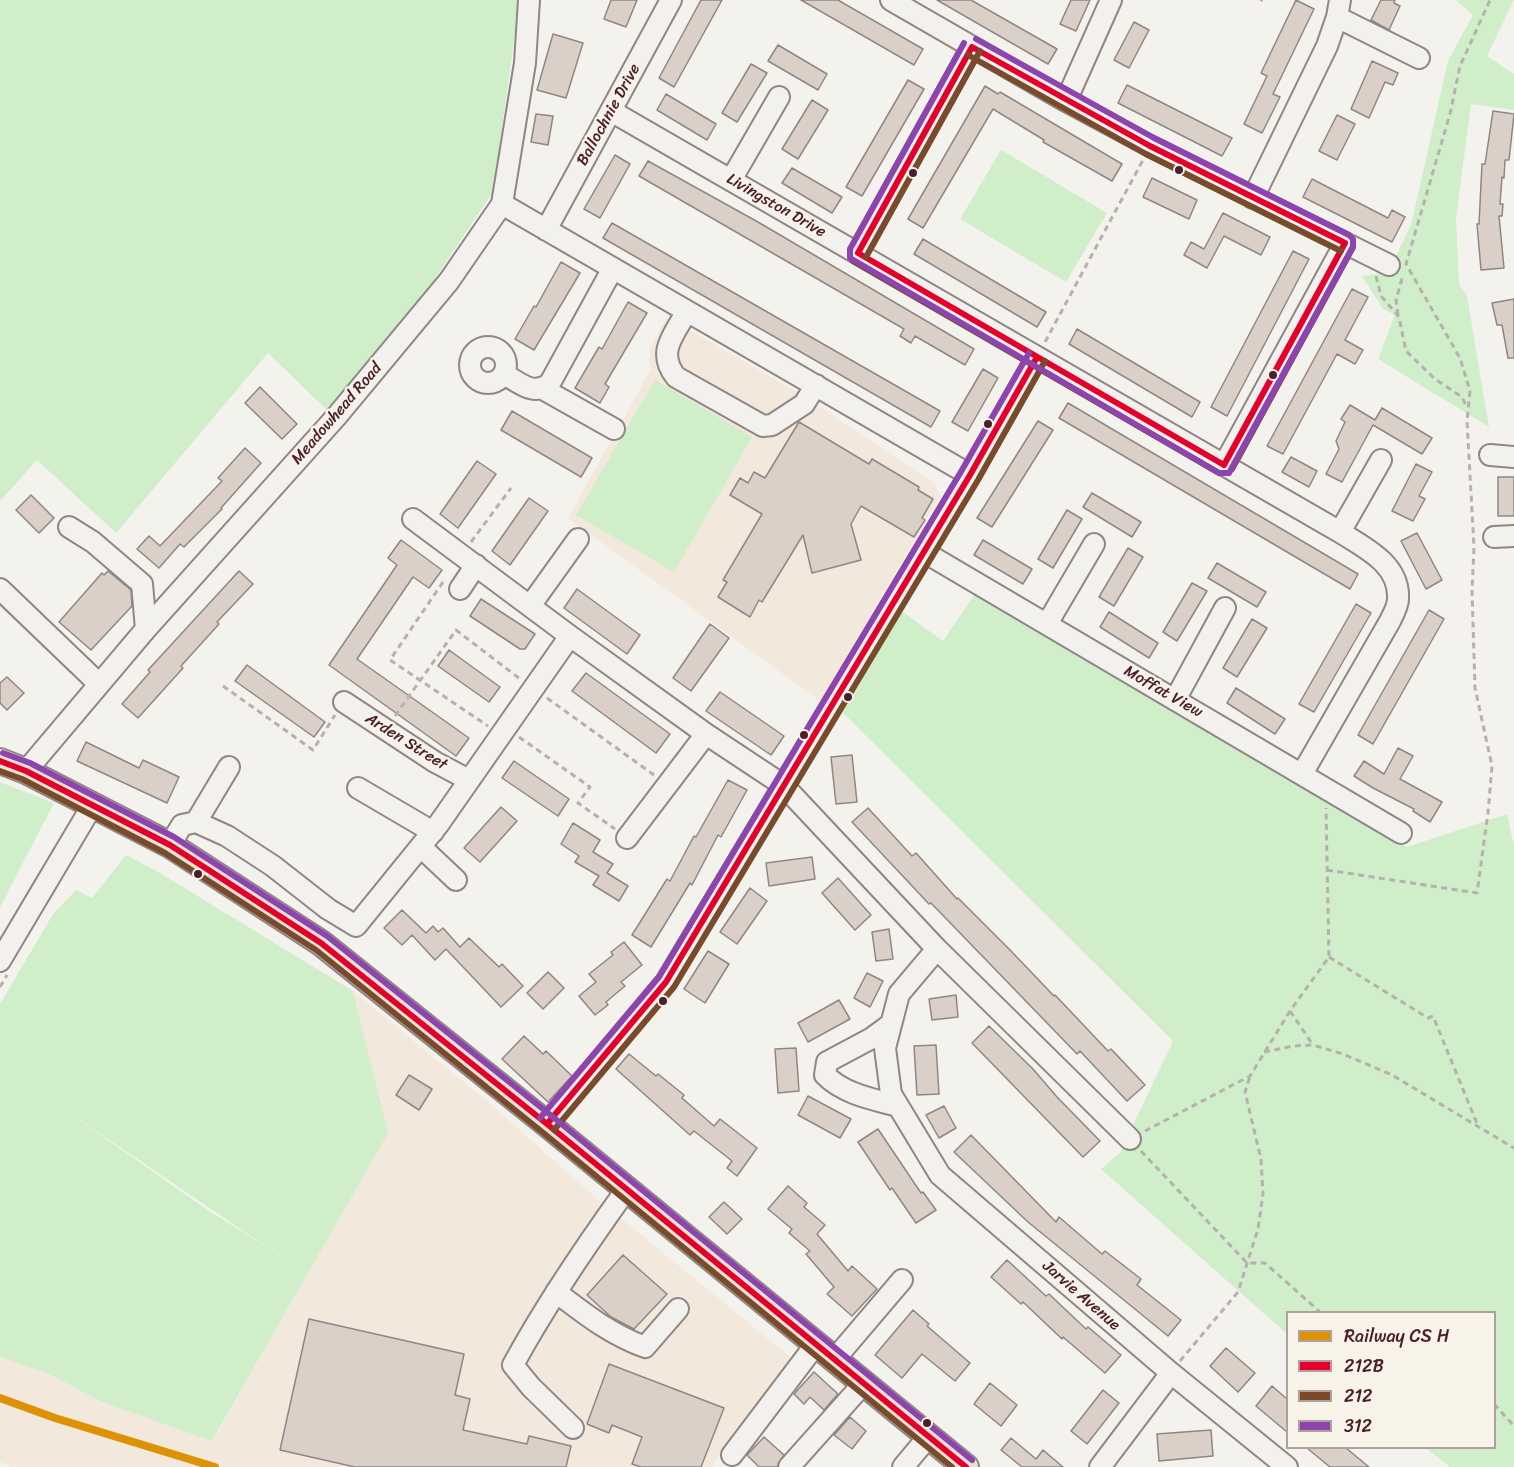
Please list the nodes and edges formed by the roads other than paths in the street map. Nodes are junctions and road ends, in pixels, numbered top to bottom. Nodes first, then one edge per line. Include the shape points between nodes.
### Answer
1 (528, 0) edge
2 (671, 0) edge
3 (1112, 0) edge
4 (896, 1) edge
5 (1338, 9) edge
6 (972, 47) junction
7 (1419, 58) dead end
8 (779, 97) dead end
9 (1066, 101) junction
10 (611, 111) junction
11 (731, 180) junction
12 (1253, 198) junction
13 (502, 204) junction
14 (546, 230) junction
15 (1345, 243) junction
16 (858, 253) junction
17 (1397, 265) road end
18 (613, 268) junction
19 (687, 311) junction
20 (1036, 357) junction
21 (504, 374) dead end
22 (816, 386) junction
23 (543, 388) junction
24 (614, 429) dead end
25 (1490, 455) dead end
26 (1514, 457) edge
27 (1381, 460) dead end
28 (1224, 465) junction
29 (970, 475) junction
30 (414, 519) dead end
31 (69, 527) dead end
32 (1340, 532) junction
33 (1514, 536) edge
34 (1494, 537) dead end
35 (578, 539) dead end
36 (1094, 544) dead end
37 (924, 552) junction
38 (469, 560) junction
39 (0, 589) edge
40 (460, 589) dead end
41 (530, 606) junction
42 (1226, 608) dead end
43 (1047, 624) junction
44 (146, 629) junction
45 (570, 636) junction
46 (99, 684) junction
47 (1175, 700) junction
48 (344, 702) road end
49 (706, 734) junction
50 (0, 761) edge
51 (229, 766) dead end
52 (26, 771) junction
53 (1302, 774) junction
54 (469, 780) junction
55 (783, 785) junction
56 (358, 788) dead end
57 (92, 806) junction
58 (196, 822) junction
59 (1401, 833) dead end
60 (627, 838) road end
61 (427, 839) junction
62 (170, 845) junction
63 (456, 880) dead end
64 (937, 949) junction
65 (0, 961) edge
66 (891, 1024) junction
67 (898, 1106) junction
68 (547, 1124) junction
69 (1130, 1139) road end
70 (626, 1190) junction
71 (902, 1280) dead end
72 (556, 1292) junction
73 (678, 1308) dead end
74 (825, 1352) junction
75 (1171, 1373) junction
76 (864, 1383) junction
77 (573, 1428) dead end
78 (929, 1436) junction
79 (732, 1455) dead end
80 (789, 1467) edge
81 (903, 1467) edge
82 (966, 1467) edge
83 (1100, 1467) edge
84 (1287, 1467) edge

1 - 13 street, Meadowhead Road via 525,63
2 - 10 street, Ballochnie Drive
3 - 9 street
4 - 6 street
5 - 7 street
5 - 12 street via 1327,46
6 - 9 street
6 - 16 street
8 - 11 street
9 - 12 street
10 - 11 street, Livingston Drive
10 - 14 street, Ballochnie Drive
11 - 16 street, Livingston Drive
12 - 15 street
13 - 14 street
13 - 44 street, Meadowhead Road via 449,281 336,417
14 - 18 street
15 - 17 street
15 - 28 street
16 - 20 street, Livingston Drive
18 - 19 street
18 - 23 street
19 - 22 street
19 - 22 street via 667,347 668,366 676,377 763,426 772,425 804,404
20 - 28 street, Livingston Drive
20 - 29 street
21 - 23 street via 531,390
22 - 29 street
23 - 24 street
25 - 26 street
27 - 32 street
28 - 32 street, Livingston Drive
29 - 37 street
30 - 38 street
31 - 44 street via 142,584
32 - 53 street, Livingston Drive via 1386,562 1398,600 1381,639
33 - 34 street
35 - 41 street
36 - 43 street
37 - 43 street, Moffat View
37 - 55 street
38 - 40 street
38 - 41 street
39 - 46 street
41 - 45 street
42 - 47 street
43 - 47 street, Moffat View
44 - 46 street, Meadowhead Road
45 - 49 street
45 - 54 street
46 - 52 street, Meadowhead Road
47 - 53 street, Moffat View
48 - 54 street, Arden Street
49 - 55 street
49 - 60 street
50 - 52 main road
51 - 58 street
52 - 57 main road
53 - 59 street, Moffat View
54 - 61 street
55 - 64 street
55 - 68 street via 666,982
56 - 61 street
57 - 62 main road
57 - 65 street
58 - 61 street via 255,854 356,926
58 - 62 street via 182,825
61 - 63 street
62 - 68 main road via 321,943
64 - 66 street, Jarvie Avenue via 899,994
64 - 69 street
66 - 67 street, Jarvie Avenue via 885,1048 891,1094
66 - 67 street via 827,1062 825,1075 834,1084 860,1096
67 - 75 street, Jarvie Avenue via 940,1175
68 - 70 main road
70 - 72 street
70 - 74 main road
71 - 74 street
72 - 73 street via 599,1326 645,1347
72 - 77 street via 513,1365
74 - 76 main road
74 - 79 street
75 - 83 street
75 - 84 street, Jarvie Avenue
76 - 78 main road
76 - 80 street
78 - 81 street
78 - 82 main road

